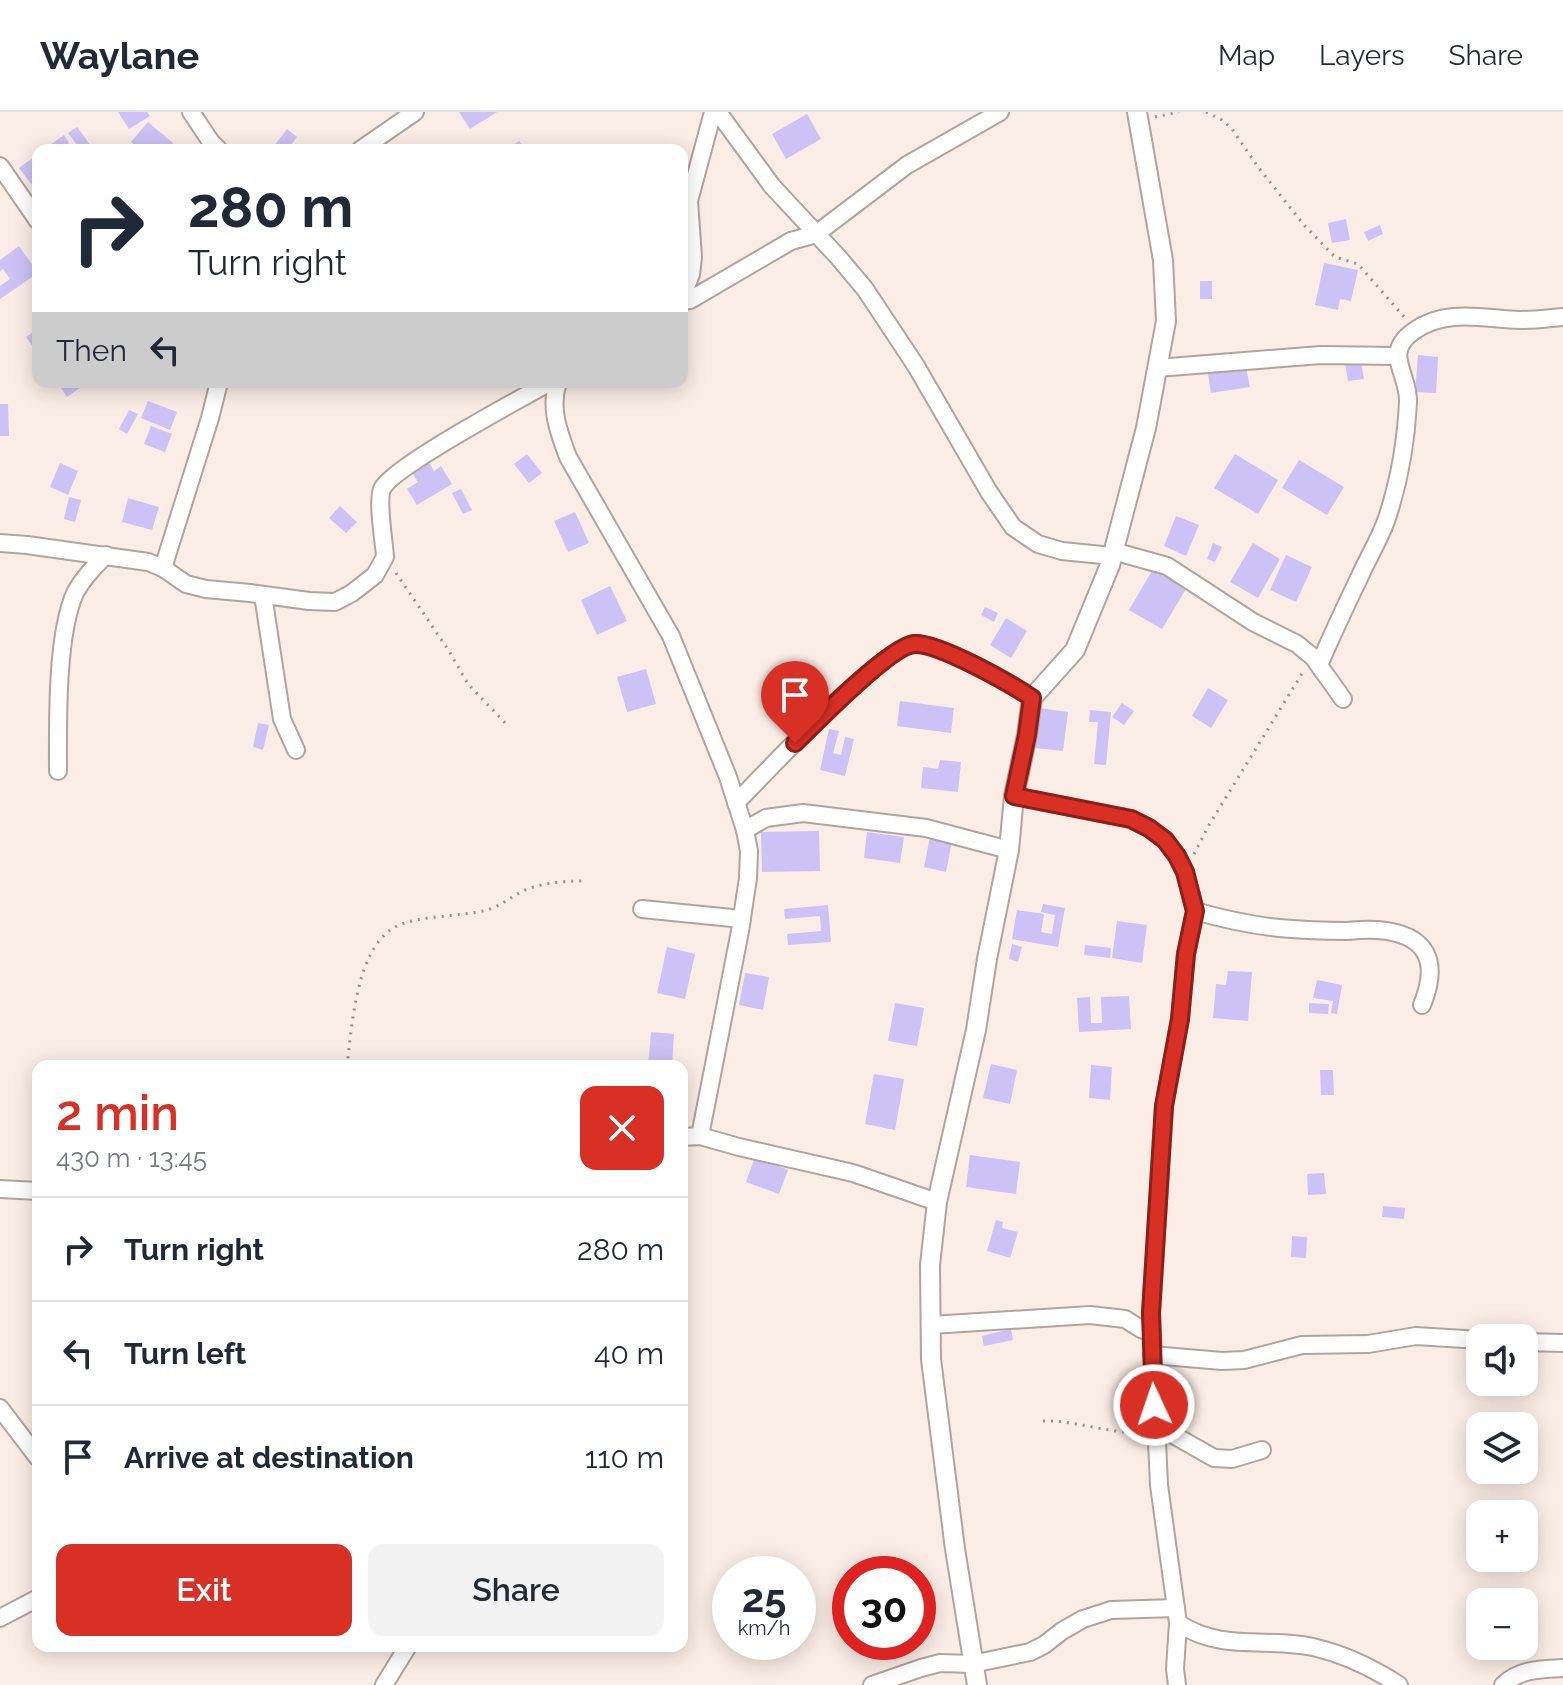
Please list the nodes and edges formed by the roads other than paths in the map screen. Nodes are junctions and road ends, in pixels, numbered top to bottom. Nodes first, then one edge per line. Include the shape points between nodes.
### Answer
1 (191, 112) edge
2 (415, 112) edge
3 (716, 112) edge
4 (1000, 112) edge
5 (1138, 116) edge
6 (213, 144) edge
7 (369, 144) edge
8 (0, 166) edge
9 (32, 212) edge
10 (816, 234) junction
11 (688, 283) edge
12 (688, 300) edge
13 (1563, 317) edge
14 (1397, 356) junction
15 (1157, 368) junction
16 (218, 388) edge
17 (540, 388) edge
18 (556, 388) edge
19 (0, 543) edge
20 (1112, 554) junction
21 (106, 555) junction
22 (163, 568) junction
23 (263, 595) junction
24 (1316, 661) junction
25 (1032, 698) junction
26 (1343, 699) dead end
27 (296, 750) dead end
28 (58, 771) dead end
29 (1014, 796) junction
30 (736, 803) junction
31 (745, 830) junction
32 (1009, 850) junction
33 (642, 909) dead end
34 (1195, 911) junction
35 (742, 919) junction
36 (1422, 1005) dead end
37 (700, 1136) junction
38 (688, 1137) edge
39 (0, 1189) edge
40 (32, 1191) edge
41 (937, 1202) junction
42 (931, 1325) junction
43 (1152, 1333) junction
44 (1466, 1339) edge
45 (1538, 1342) edge
46 (1563, 1343) edge
47 (1152, 1355) junction
48 (0, 1408) edge
49 (1156, 1428) junction
50 (32, 1450) edge
51 (1262, 1450) dead end
52 (32, 1601) edge
53 (1177, 1616) junction
54 (0, 1618) edge
55 (404, 1652) edge
56 (972, 1664) junction
57 (1563, 1668) edge
58 (384, 1685) edge
59 (872, 1685) edge
60 (977, 1685) edge
61 (1177, 1685) edge
62 (1399, 1685) edge
63 (1503, 1685) edge

1 - 6 street
2 - 7 street
3 - 10 street
3 - 11 street via 689,201 693,257
4 - 10 street via 907,165
5 - 15 street via 1163,260 1166,321
8 - 9 street
10 - 12 street via 791,241
10 - 20 street via 886,320 1013,527 1038,544 1062,551
13 - 14 street via 1436,319 1403,340
14 - 15 street via 1321,355
14 - 24 street via 1408,391 1397,486 1385,524
15 - 20 street
16 - 22 street
17 - 23 street via 392,476 380,500 385,557 375,575 352,593 335,602
18 - 30 street via 558,429 568,457 671,636
19 - 21 street
20 - 24 street via 1167,566 1297,644
20 - 25 street via 1075,650
21 - 22 street
21 - 28 street via 87,574 70,609
22 - 23 street via 186,584
23 - 27 street via 282,719
24 - 26 street
25 - 29 street
25 - 30 street via 963,660 914,644 845,694
29 - 32 street
29 - 34 street via 1131,819 1149,828 1177,856
30 - 31 street
31 - 32 street via 766,818 803,813 926,828
31 - 35 street via 749,851
32 - 41 street
33 - 35 street
34 - 36 street via 1279,928 1399,933 1424,949 1430,962 1430,987
34 - 43 street via 1164,1106
35 - 37 street
37 - 38 street
37 - 41 street via 853,1173
39 - 40 street
41 - 42 street
42 - 43 street via 1090,1315 1125,1319
42 - 56 street via 931,1359
43 - 47 street
44 - 47 street via 1416,1336 1368,1344 1302,1345 1233,1361
45 - 46 street
47 - 49 street
48 - 50 street
49 - 51 street via 1214,1458
49 - 53 street
52 - 54 street
53 - 56 street via 1111,1610 1083,1619 1030,1652
53 - 61 street
53 - 62 street via 1190,1632 1232,1642 1311,1647 1362,1664
55 - 58 street
56 - 59 street via 940,1663
56 - 60 street
57 - 63 street via 1516,1674

